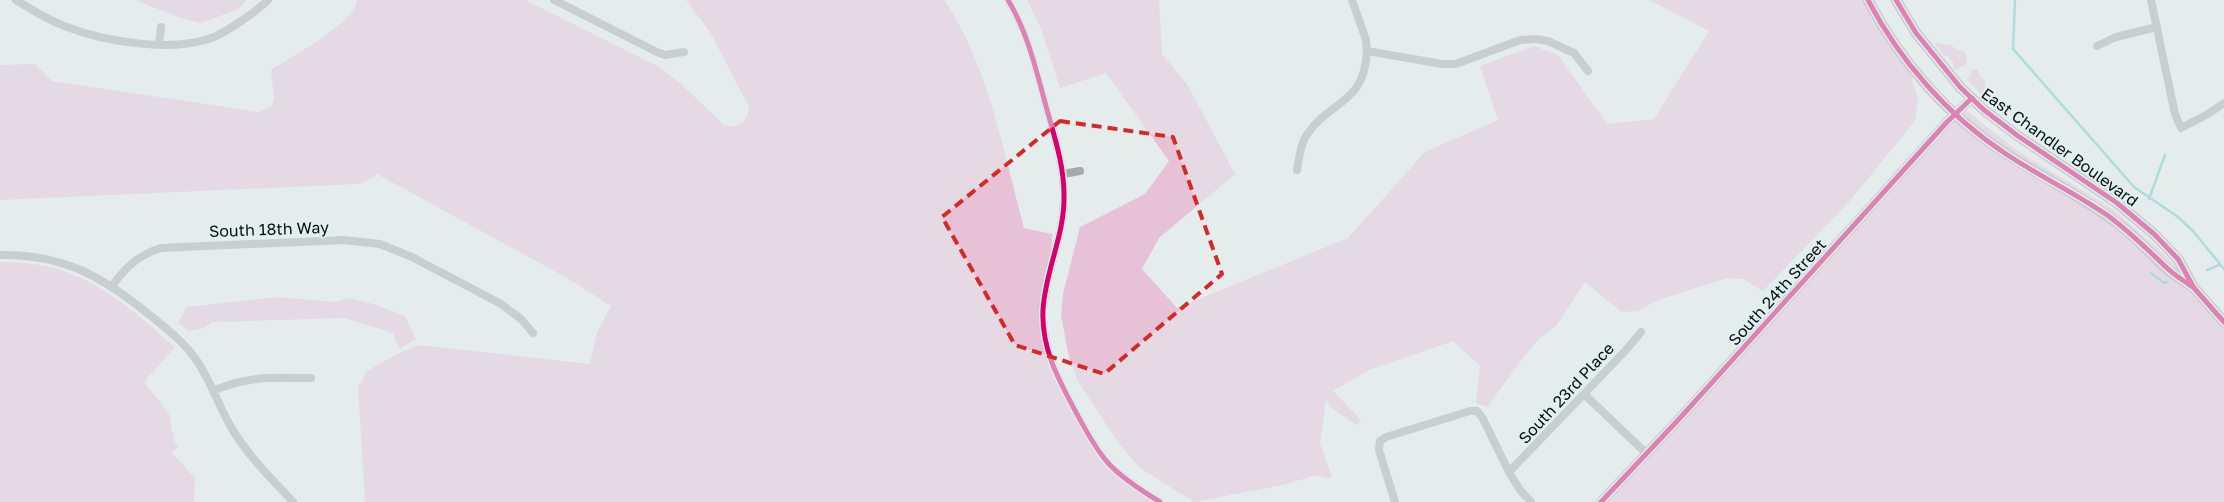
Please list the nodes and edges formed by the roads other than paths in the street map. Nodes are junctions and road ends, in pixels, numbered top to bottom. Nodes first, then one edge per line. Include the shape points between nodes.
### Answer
1 (16, 0) edge
2 (268, 0) edge
3 (554, 0) edge
4 (1008, 0) edge
5 (1352, 0) edge
6 (1868, 0) edge
7 (1896, 0) edge
8 (2151, 0) edge
9 (161, 27) dead end
10 (2157, 27) junction
11 (214, 37) junction
12 (159, 44) junction
13 (218, 45) dead end
14 (2097, 46) dead end
15 (1367, 51) junction
16 (684, 52) dead end
17 (1588, 71) dead end
18 (1972, 98) junction
19 (2224, 103) edge
20 (1956, 114) junction
21 (1297, 170) dead end
22 (1080, 171) dead end
23 (1063, 174) junction
24 (0, 255) edge
25 (112, 286) junction
26 (2194, 288) junction
27 (2224, 322) edge
28 (1641, 332) dead end
29 (532, 333) dead end
30 (311, 378) dead end
31 (213, 391) junction
32 (1584, 394) junction
33 (1647, 454) junction
34 (1509, 472) junction
35 (293, 502) edge
36 (1160, 502) edge
37 (1395, 502) edge
38 (1531, 502) edge
39 (1600, 502) edge

1 - 12 street via 68,28 111,39
2 - 11 street via 256,12
3 - 16 street via 657,52 665,55
4 - 23 street via 1024,32
5 - 15 street
6 - 20 main road, East Chandler Boulevard via 1901,54
7 - 18 main road, East Chandler Boulevard via 1934,57
8 - 10 street
9 - 12 street
10 - 14 street via 2116,37
10 - 19 street via 2174,114 2181,128
11 - 12 street
11 - 13 street
15 - 17 street via 1456,64 1520,40 1535,39 1548,41 1574,53
15 - 21 street via 1362,80 1353,93 1314,125 1305,138
18 - 20 street, South 24th Street
18 - 26 main road, East Chandler Boulevard via 2018,136 2117,203 2154,234 2178,259
20 - 26 main road, East Chandler Boulevard via 2005,154 2106,214 2167,269
20 - 33 street, South 24th Street
22 - 23 street
23 - 36 street via 1062,228 1043,310 1049,356 1057,378 1108,463
24 - 25 street via 52,260 94,275
25 - 29 street, South 18th Way via 135,260 161,248 357,240 390,247 412,257 513,312
25 - 31 street via 186,347
26 - 27 main road, East Chandler Boulevard
28 - 32 street, South 23rd Place
30 - 31 street via 252,378
31 - 35 street via 234,433
32 - 33 street
32 - 34 street, South 23rd Place
33 - 39 street, South 24th Street
34 - 37 street via 1477,411 1470,412 1380,441 1379,450
34 - 38 street

